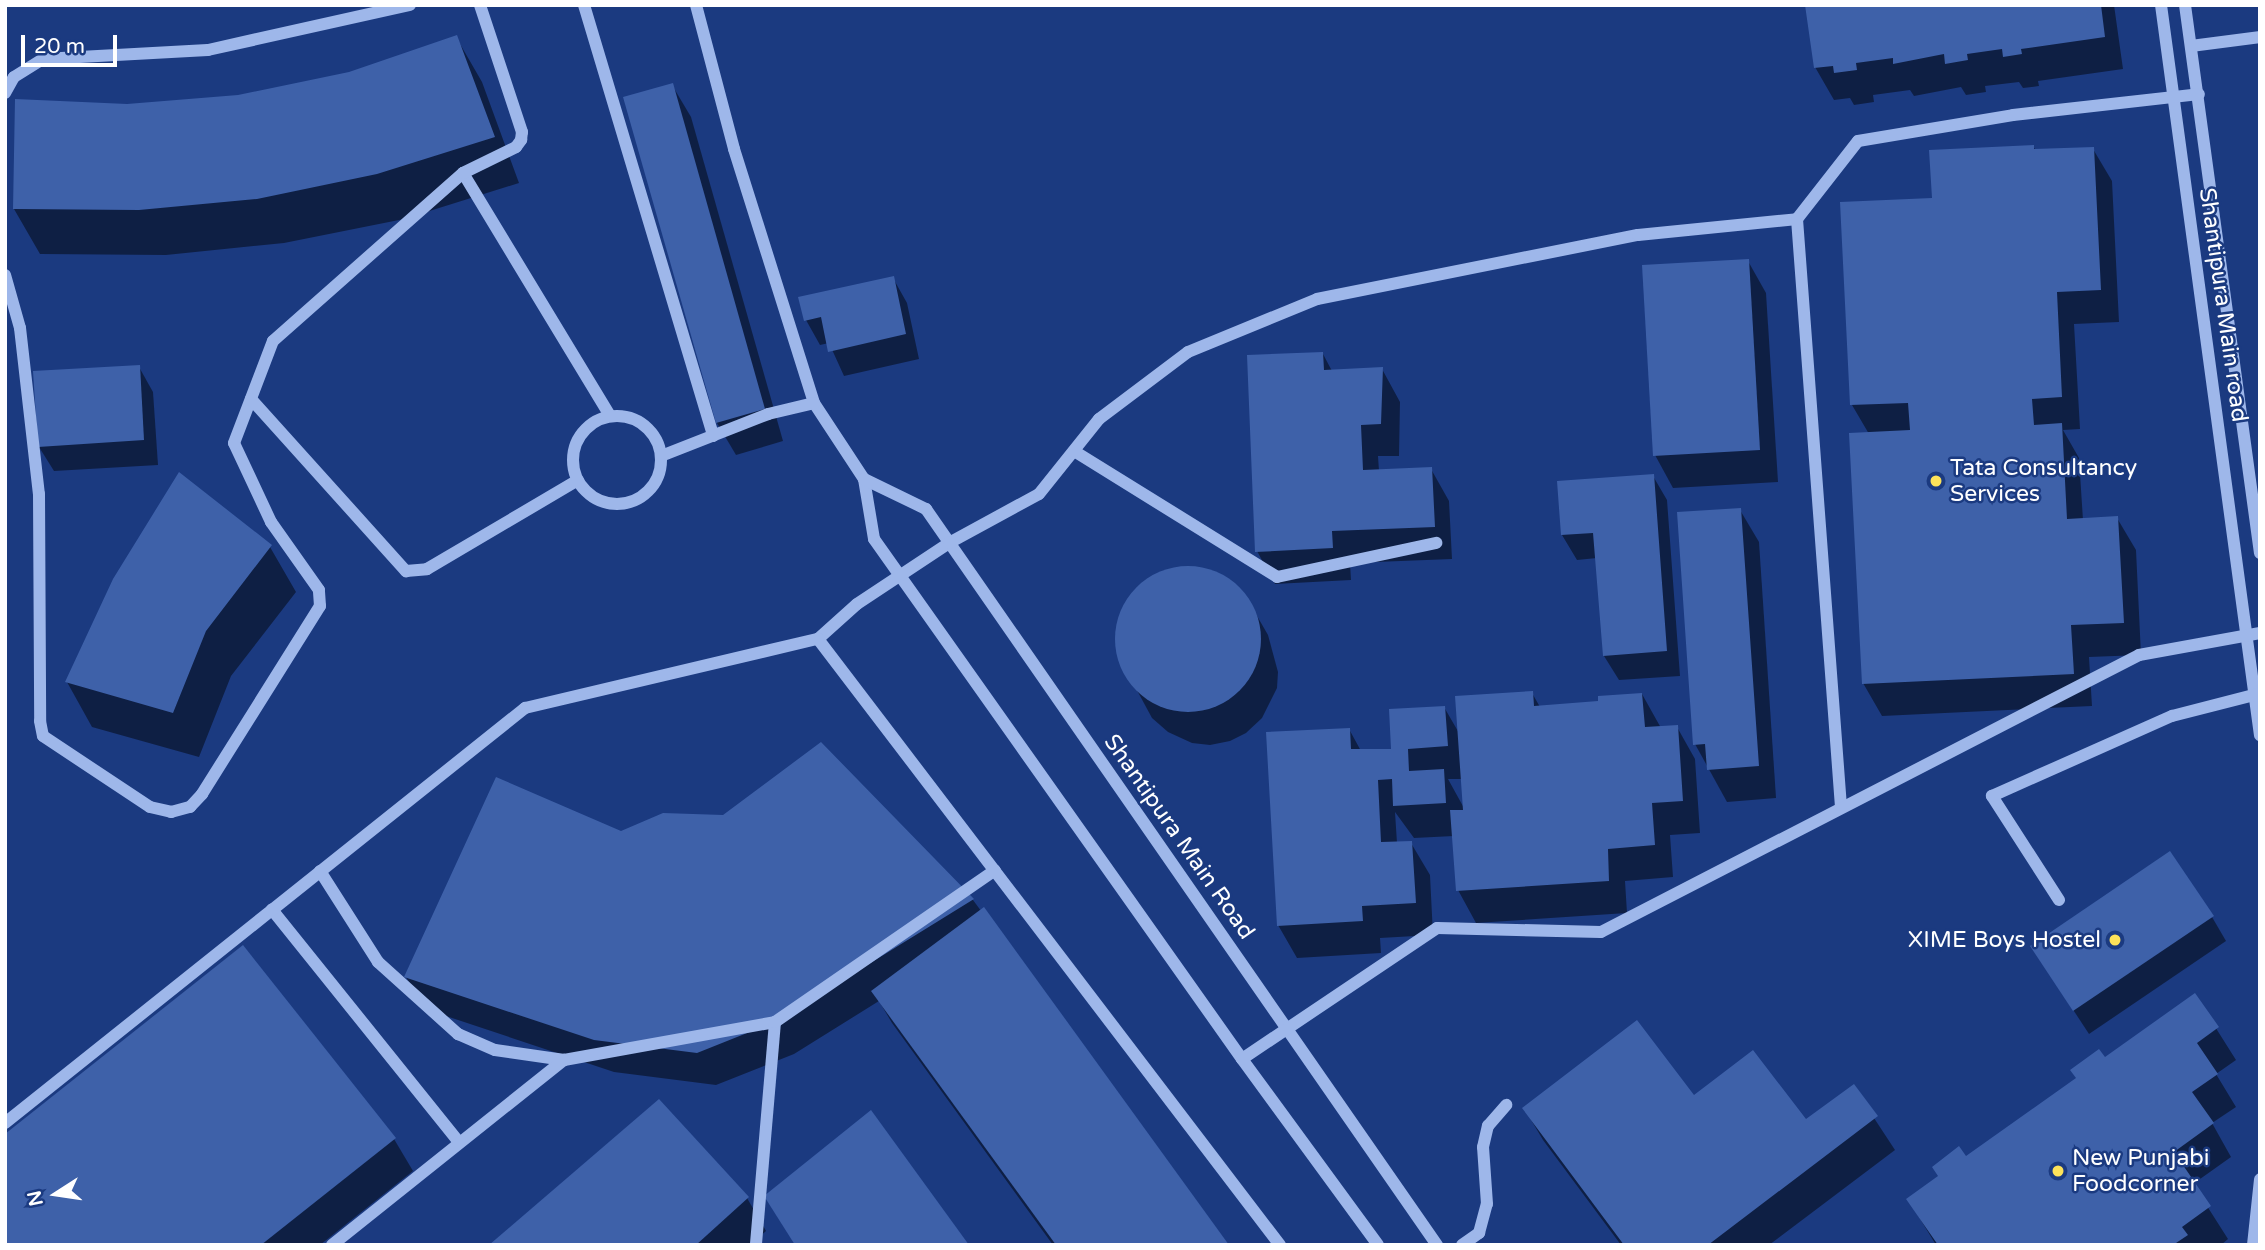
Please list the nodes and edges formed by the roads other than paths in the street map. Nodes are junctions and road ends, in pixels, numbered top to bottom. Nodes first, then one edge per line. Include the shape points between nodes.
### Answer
1 (410, 5) edge
2 (480, 5) edge
3 (584, 5) edge
4 (696, 5) edge
5 (2161, 5) edge
6 (2185, 5) edge
7 (2260, 37) edge
8 (2191, 46) junction
9 (5, 93) edge
10 (2199, 94) junction
11 (2174, 97) junction
12 (463, 173) junction
13 (1797, 219) junction
14 (5, 275) edge
15 (251, 399) junction
16 (814, 403) junction
17 (610, 416) junction
18 (713, 436) junction
19 (1074, 451) junction
20 (661, 456) junction
21 (864, 479) junction
22 (578, 480) junction
23 (948, 542) junction
24 (1436, 543) dead end
25 (2260, 553) edge
26 (898, 576) junction
27 (2260, 633) edge
28 (2246, 635) junction
29 (818, 639) junction
30 (2254, 695) junction
31 (2260, 735) edge
32 (1841, 807) junction
33 (995, 870) junction
34 (320, 871) junction
35 (2059, 900) dead end
36 (272, 909) junction
37 (775, 1022) junction
38 (1286, 1027) junction
39 (1242, 1059) junction
40 (564, 1060) junction
41 (1506, 1105) dead end
42 (5, 1123) edge
43 (458, 1141) junction
44 (2260, 1179) edge
45 (332, 1245) edge
46 (756, 1245) edge
47 (1280, 1245) edge
48 (1378, 1245) edge
49 (1437, 1245) edge
50 (1462, 1245) edge
51 (2253, 1245) edge

1 - 9 street via 208,50 43,59 14,77
2 - 12 street via 522,132 516,147
3 - 18 street
4 - 16 street via 734,149
5 - 11 street, Shantipura Main road
6 - 8 street, Shantipura Main Road
7 - 8 street
8 - 10 street, Shantipura Main Road
10 - 11 street
10 - 25 street, Shantipura Main Road
11 - 13 street via 2013,115 1858,141
11 - 28 street, Shantipura Main road
12 - 15 street via 273,341
12 - 17 street
13 - 19 street via 1638,235 1317,299 1188,352 1099,419
13 - 32 street
14 - 15 street via 20,328 39,494 43,736 150,807 171,813 190,807 202,794 320,606 319,590 271,522 234,443
15 - 22 street via 406,571 427,569
16 - 18 street via 768,414
16 - 21 street
17 - 20 street via 638,421 650,430
17 - 22 street via 596,421 577,443 573,456
18 - 20 street
19 - 23 street via 1039,495
19 - 24 street via 1277,577
20 - 22 street via 654,484 632,502 603,502
21 - 23 street, Shantipura Main Road via 926,509
21 - 26 street via 874,539
23 - 26 street
23 - 38 street, Shantipura Main Road
26 - 29 street
26 - 39 street
27 - 28 street
28 - 30 street, Shantipura Main road
28 - 32 street via 2139,655
29 - 33 street
29 - 34 street via 525,708
30 - 31 street, Shantipura Main road
30 - 35 street via 2172,716 1992,796
32 - 38 street via 1601,932 1437,928
33 - 37 street
33 - 47 street
34 - 36 street
34 - 40 street via 378,962 458,1034 495,1050
36 - 42 street
36 - 43 street
37 - 40 street
37 - 46 street
38 - 39 street
38 - 49 street, Shantipura Main Road
39 - 48 street
40 - 43 street
41 - 50 street via 1488,1126 1486,1204 1479,1233
43 - 45 street
44 - 51 street

